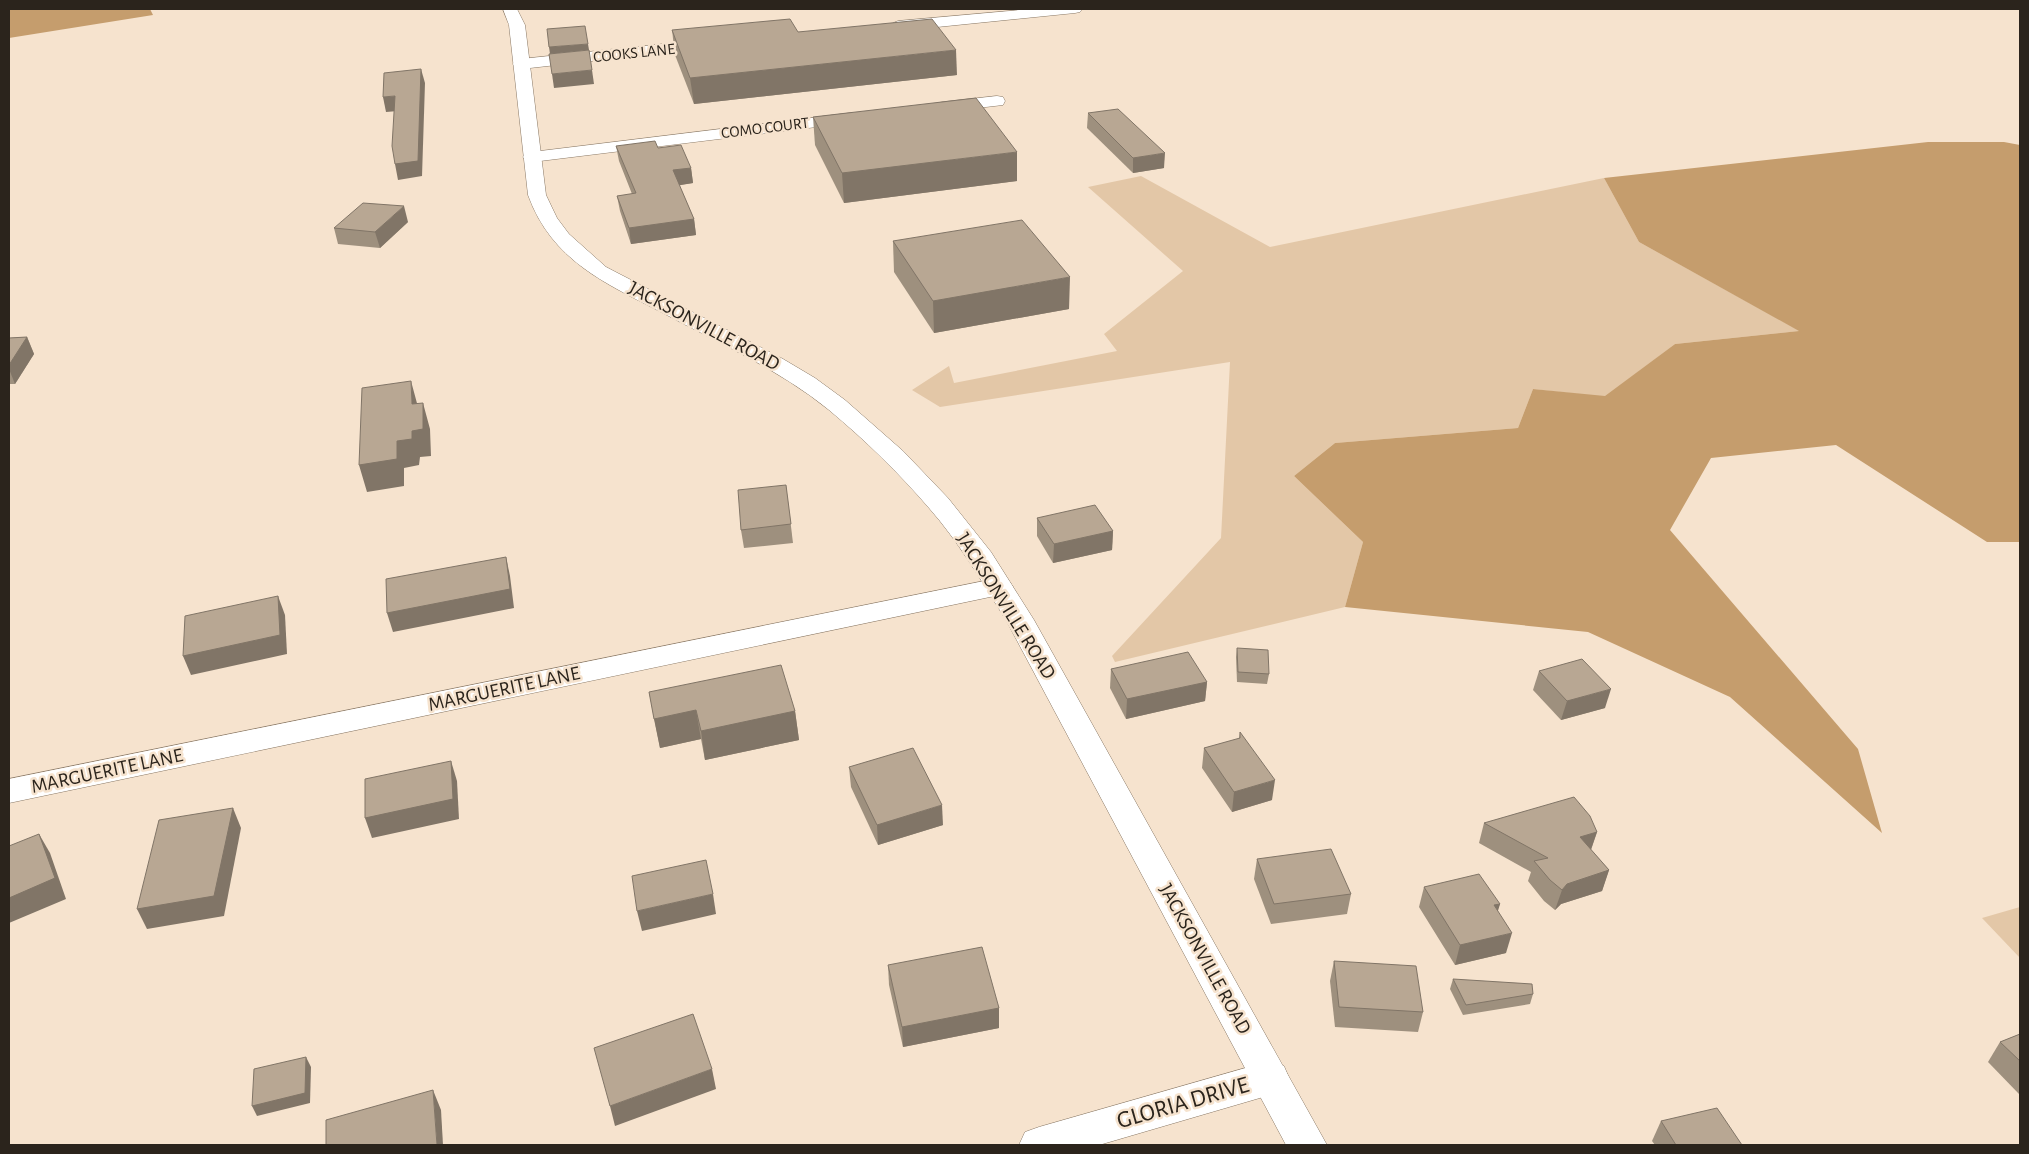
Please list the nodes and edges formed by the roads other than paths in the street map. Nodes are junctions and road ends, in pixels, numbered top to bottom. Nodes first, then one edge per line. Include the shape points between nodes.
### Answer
1 (510, 9) edge
2 (1075, 9) edge
3 (881, 28) edge
4 (725, 43) edge
5 (521, 64) junction
6 (997, 101) dead end
7 (930, 109) edge
8 (870, 116) edge
9 (532, 157) junction
10 (999, 587) junction
11 (9, 791) edge
12 (1270, 1078) junction
13 (1039, 1145) edge
14 (1307, 1145) edge

1 - 5 main road, JACKSONVILLE ROAD via 517,25
2 - 3 main road
4 - 5 main road, COOKS LANE
5 - 9 main road, JACKSONVILLE ROAD
6 - 7 main road
8 - 9 main road, COMO COURT
9 - 10 main road, JACKSONVILLE ROAD via 543,213 554,231 582,259 775,364 837,405 894,456 939,503
10 - 11 main road, MARGUERITE LANE
10 - 12 main road, JACKSONVILLE ROAD
12 - 13 main road, GLORIA DRIVE
12 - 14 main road, JACKSONVILLE ROAD

